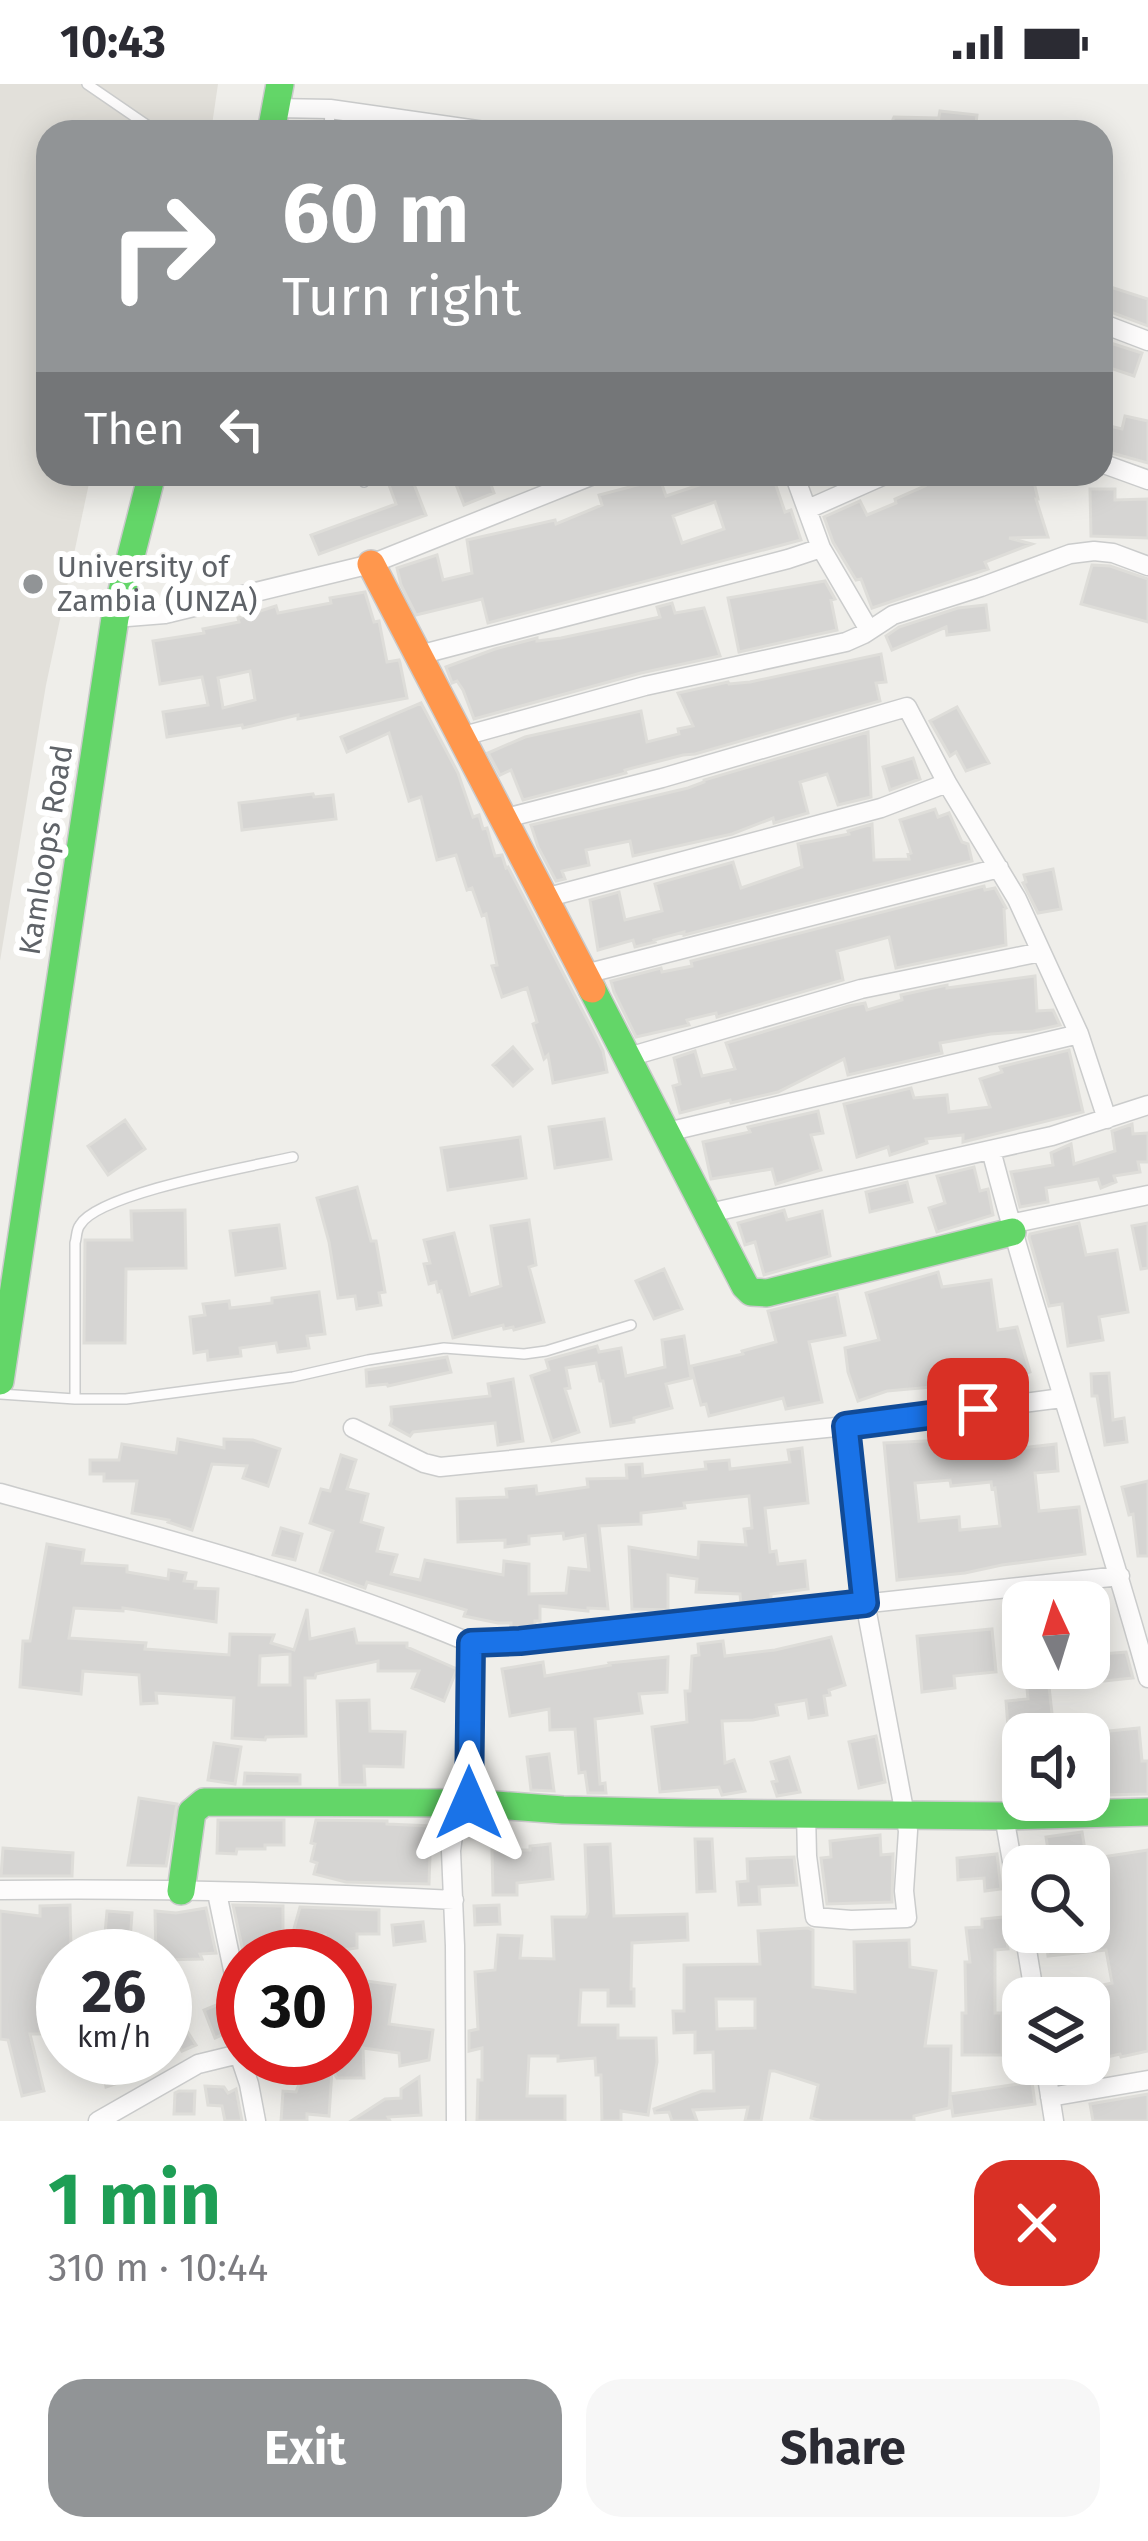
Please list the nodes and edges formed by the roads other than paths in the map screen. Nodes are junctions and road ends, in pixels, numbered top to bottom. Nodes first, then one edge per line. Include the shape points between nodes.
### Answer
1 (87, 84) edge
2 (275, 108) edge
3 (330, 109) junction
4 (140, 120) edge
5 (330, 120) edge
6 (407, 120) edge
7 (1113, 328) edge
8 (1148, 341) edge
9 (1113, 467) edge
10 (1148, 480) edge
11 (149, 486) edge
12 (566, 486) edge
13 (799, 486) edge
14 (860, 486) edge
15 (808, 509) junction
16 (821, 548) junction
17 (370, 565) junction
18 (1148, 566) edge
19 (115, 618) junction
20 (869, 630) junction
21 (415, 656) junction
22 (460, 737) junction
23 (947, 783) junction
24 (502, 819) junction
25 (999, 868) junction
26 (545, 898) junction
27 (1041, 952) junction
28 (585, 974) junction
29 (1079, 1034) junction
30 (625, 1058) junction
31 (1148, 1105) edge
32 (1107, 1119) junction
33 (663, 1133) junction
34 (991, 1150) junction
35 (293, 1157) dead end
36 (1148, 1196) edge
37 (706, 1214) junction
38 (1011, 1228) junction
39 (6, 1313) edge
40 (631, 1325) dead end
41 (0, 1381) edge
42 (0, 1394) edge
43 (1062, 1398) junction
44 (75, 1399) junction
45 (846, 1426) junction
46 (353, 1428) dead end
47 (0, 1493) edge
48 (1120, 1576) junction
49 (865, 1603) junction
50 (471, 1643) junction
51 (1148, 1678) edge
52 (469, 1803) junction
53 (1148, 1812) edge
54 (1110, 1813) edge
55 (806, 1814) junction
56 (906, 1814) junction
57 (1002, 1816) edge
58 (0, 1890) edge
59 (181, 1892) junction
60 (217, 1893) junction
61 (454, 1900) junction
62 (224, 1929) edge
63 (216, 2059) edge
64 (1148, 2080) edge
65 (249, 2085) edge
66 (1048, 2085) edge
67 (1050, 2097) junction
68 (98, 2121) edge
69 (256, 2121) edge
70 (456, 2121) edge
71 (1054, 2121) edge

1 - 4 lane
2 - 3 street
3 - 5 lane
3 - 6 street
7 - 8 street
9 - 10 street
11 - 19 street, Kamloops Road
12 - 17 street
13 - 15 street
14 - 15 street
15 - 16 street
16 - 20 street
16 - 21 street
17 - 19 street via 165,614
17 - 21 street
18 - 20 street via 1094,550 1070,554
19 - 39 street, Kamloops Road
20 - 22 street
21 - 22 street
22 - 24 street
23 - 24 street via 907,707
23 - 25 street
23 - 26 street
24 - 26 street
25 - 27 street
25 - 28 street
26 - 28 street
27 - 29 street
27 - 30 street via 860,989
28 - 30 street
29 - 32 street
29 - 33 street
30 - 33 street
31 - 32 street
32 - 34 street
33 - 37 street
34 - 37 street
34 - 38 street
35 - 44 lane via 116,1201 80,1224
36 - 38 street
37 - 38 street via 745,1286 758,1294
38 - 43 street
39 - 41 street, Kamloops Road
40 - 44 lane via 524,1354 444,1348 231,1387
42 - 44 lane
43 - 45 street
43 - 48 street
45 - 46 street via 440,1467
45 - 49 street
47 - 50 street via 271,1572
48 - 49 street
48 - 51 street
49 - 50 street
49 - 56 street
50 - 52 street
52 - 55 street
52 - 59 street via 204,1802 192,1812
52 - 61 street via 454,1827
53 - 54 street
55 - 56 street
55 - 56 street via 815,1917 851,1920 908,1918
56 - 57 street
58 - 59 street
59 - 60 street
60 - 61 street
60 - 62 street
61 - 70 street
63 - 68 street
64 - 67 street
65 - 69 street
66 - 67 street
67 - 71 street

